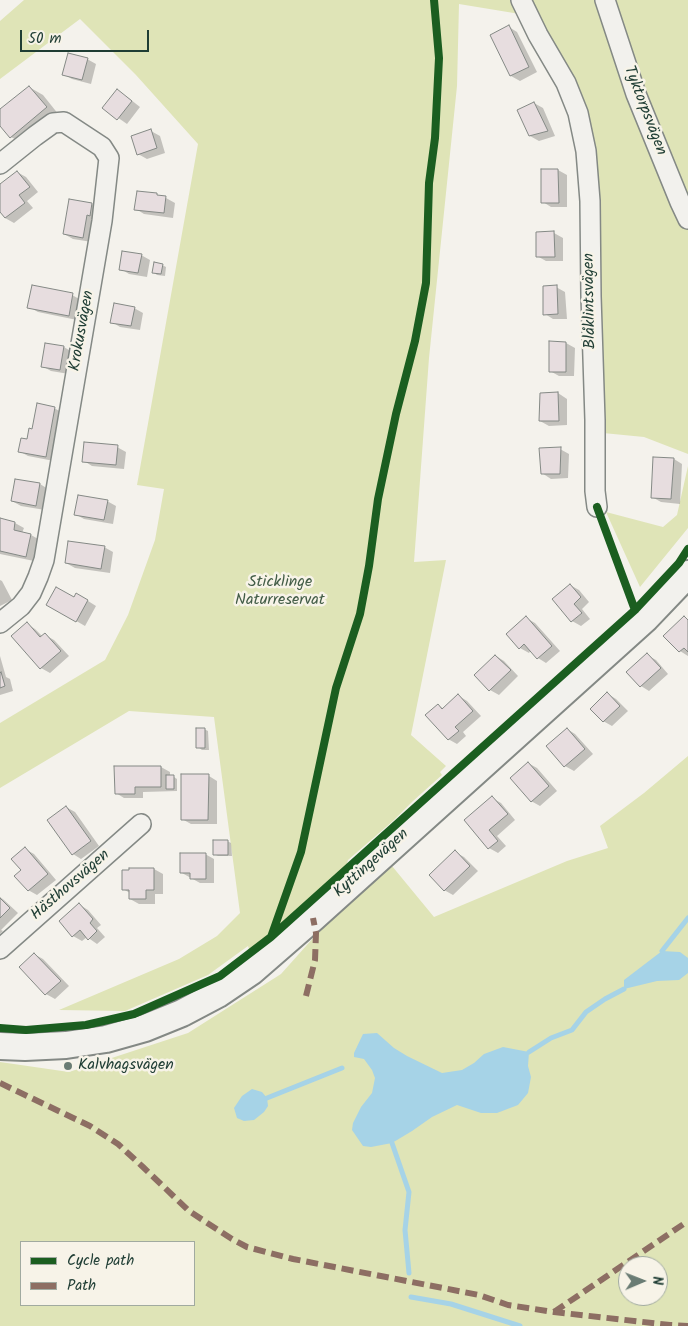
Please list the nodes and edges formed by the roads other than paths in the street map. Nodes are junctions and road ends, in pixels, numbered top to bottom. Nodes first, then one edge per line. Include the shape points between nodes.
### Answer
1 (521, 0) edge
2 (605, 0) edge
3 (0, 164) edge
4 (688, 220) edge
5 (598, 507) dead end
6 (688, 574) edge
7 (0, 623) edge
8 (142, 824) dead end
9 (0, 948) edge
10 (0, 1046) edge

1 - 5 street, Blåklintsvägen via 566,83 578,113 586,151
2 - 4 street, Tyktorpsvägen via 636,94
3 - 7 street, Krokusvägen via 53,123 64,122 102,147 109,158 102,222 44,560 22,606
6 - 10 street, Kyttingevägen via 638,624 252,971 190,1009 145,1028 106,1039 66,1045
8 - 9 street, Hästhovsvägen

